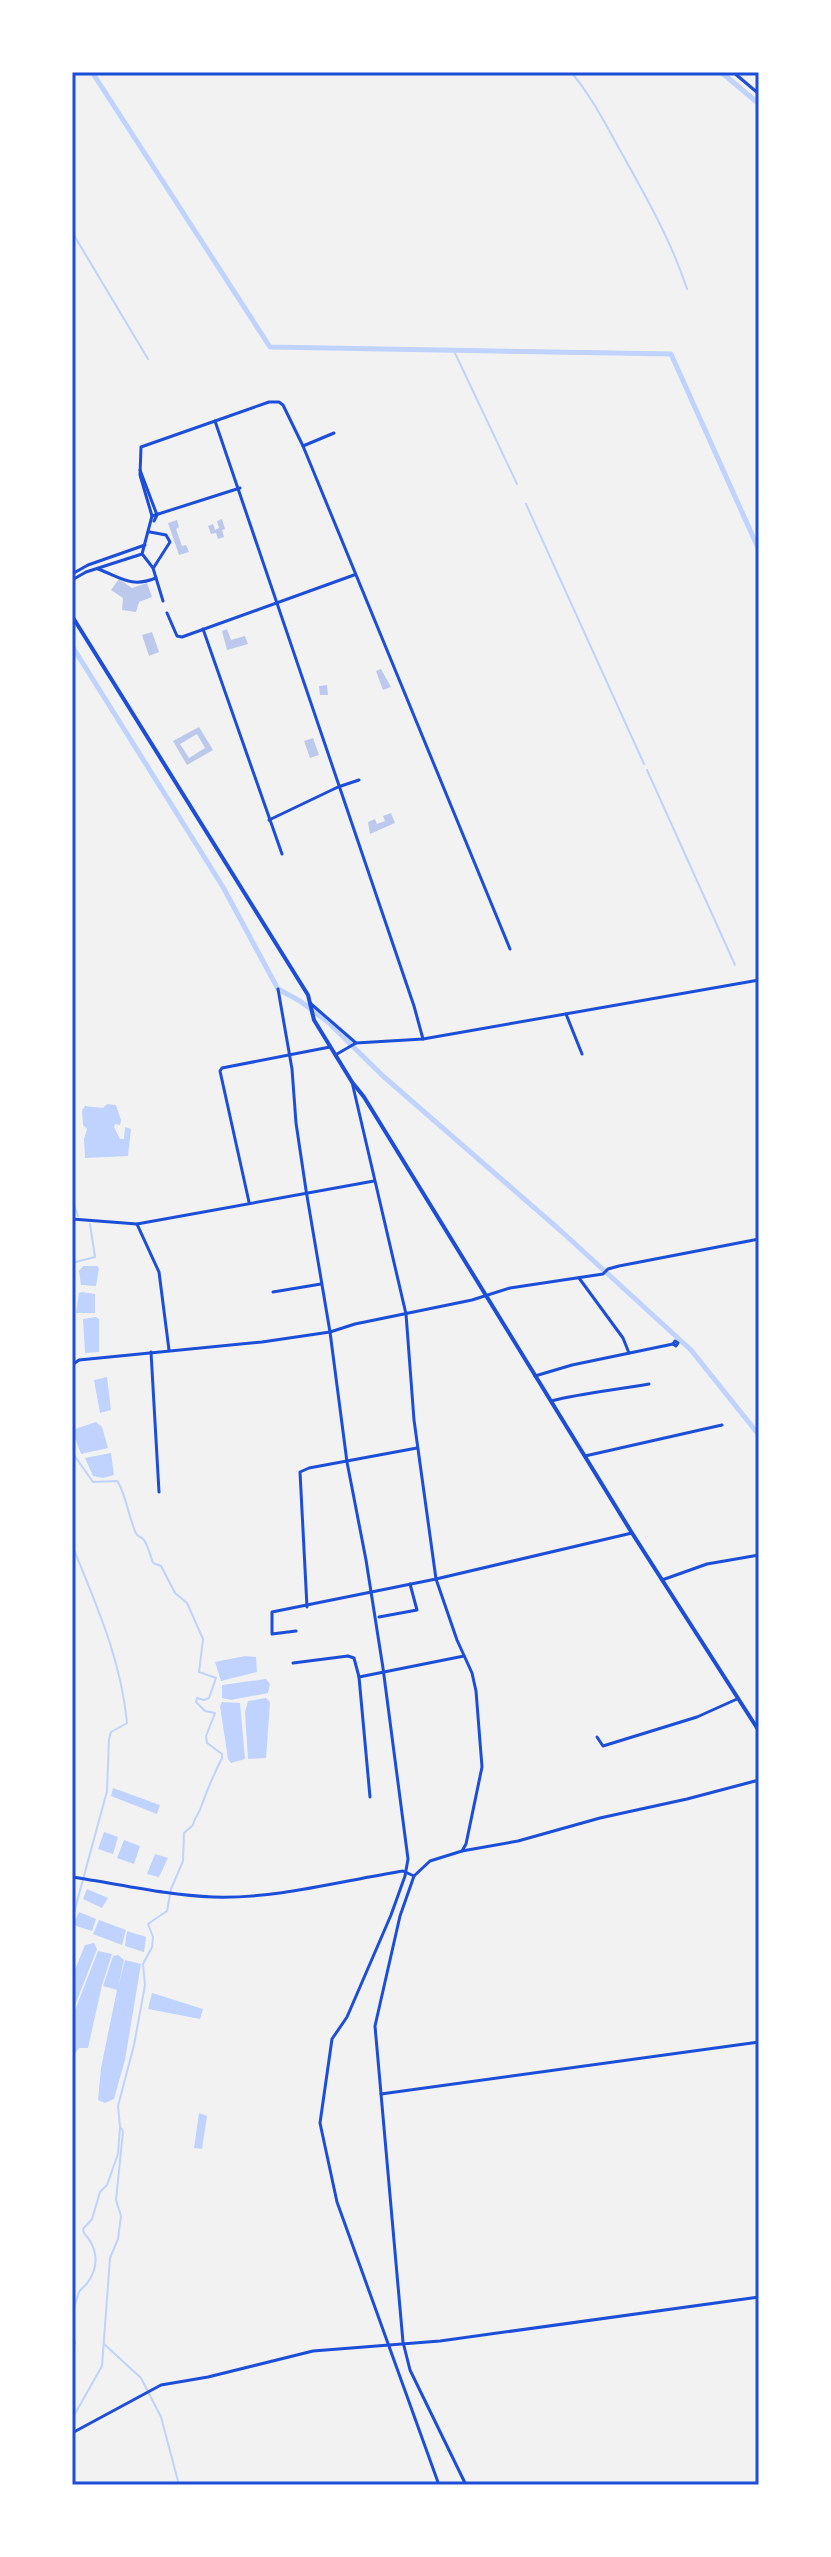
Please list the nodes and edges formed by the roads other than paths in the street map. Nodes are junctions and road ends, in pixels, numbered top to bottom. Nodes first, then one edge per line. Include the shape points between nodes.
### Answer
1 (733, 72) edge
2 (759, 94) edge
3 (215, 421) junction
4 (334, 433) dead end
5 (303, 446) junction
6 (240, 488) junction
7 (155, 515) junction
8 (150, 532) junction
9 (147, 537) junction
10 (142, 554) junction
11 (153, 568) junction
12 (98, 569) junction
13 (72, 574) edge
14 (354, 575) junction
15 (156, 578) junction
16 (72, 580) edge
17 (163, 601) dead end
18 (278, 603) junction
19 (167, 613) dead end
20 (72, 616) edge
21 (203, 629) junction
22 (359, 780) dead end
23 (338, 787) junction
24 (269, 820) junction
25 (282, 854) dead end
26 (510, 949) dead end
27 (759, 980) edge
28 (278, 989) dead end
29 (311, 1005) junction
30 (566, 1014) junction
31 (423, 1039) junction
32 (354, 1043) junction
33 (332, 1047) junction
34 (337, 1054) junction
35 (582, 1054) dead end
36 (352, 1082) junction
37 (374, 1181) junction
38 (249, 1202) junction
39 (72, 1219) edge
40 (137, 1224) junction
41 (759, 1239) edge
42 (579, 1278) junction
43 (321, 1284) junction
44 (273, 1292) dead end
45 (486, 1295) junction
46 (406, 1314) junction
47 (329, 1332) junction
48 (673, 1344) dead end
49 (169, 1350) junction
50 (151, 1352) junction
51 (629, 1353) junction
52 (72, 1365) edge
53 (535, 1376) junction
54 (649, 1384) dead end
55 (551, 1401) junction
56 (722, 1425) dead end
57 (417, 1448) junction
58 (585, 1456) junction
59 (347, 1462) junction
60 (159, 1492) dead end
61 (632, 1533) junction
62 (759, 1555) edge
63 (436, 1579) junction
64 (662, 1580) junction
65 (410, 1584) junction
66 (307, 1607) junction
67 (379, 1617) dead end
68 (296, 1631) dead end
69 (464, 1656) junction
70 (293, 1663) dead end
71 (359, 1677) junction
72 (737, 1699) junction
73 (759, 1731) edge
74 (597, 1737) dead end
75 (759, 1780) edge
76 (370, 1797) dead end
77 (462, 1851) junction
78 (414, 1876) junction
79 (72, 1877) edge
80 (759, 2042) edge
81 (381, 2094) junction
82 (759, 2297) edge
83 (403, 2342) junction
84 (72, 2433) edge
85 (439, 2485) edge
86 (466, 2485) edge

1 - 2 street
3 - 5 street via 279,402
3 - 6 street
3 - 7 street via 141,447 140,470
4 - 5 street
5 - 14 street
6 - 7 street
6 - 18 street
7 - 8 street
8 - 9 street
8 - 11 street via 166,535 170,542
9 - 10 street
9 - 13 street via 145,545
10 - 11 street
10 - 12 street
11 - 15 street
12 - 15 street via 136,584
12 - 16 street
14 - 18 street
14 - 26 street
15 - 17 street
18 - 21 street
18 - 23 street
19 - 21 street via 177,636
20 - 29 main road
21 - 24 street
22 - 23 street
23 - 24 street
23 - 31 street
24 - 25 street
27 - 30 street
28 - 43 street
29 - 32 street
29 - 33 main road via 314,1020
30 - 31 street
30 - 35 street
31 - 32 street
32 - 34 street
33 - 34 main road
33 - 38 street via 220,1071
34 - 36 main road
36 - 37 street
36 - 45 main road
37 - 38 street
37 - 46 street
38 - 40 street
39 - 40 street
40 - 49 street via 159,1272
41 - 42 street
42 - 45 street
42 - 51 street
43 - 44 street
43 - 47 street
45 - 46 street
45 - 53 main road
46 - 47 street
46 - 57 street
47 - 49 street
47 - 59 street
48 - 51 street
49 - 50 street
50 - 52 street
50 - 60 street
51 - 53 street
53 - 55 main road
54 - 55 street
55 - 58 main road
56 - 58 street
57 - 59 street
57 - 63 street
58 - 61 main road
59 - 66 street via 300,1472
59 - 85 street via 383,1668 408,1859 391,1915 347,2017 332,2039 320,2123 337,2202
61 - 63 street
61 - 64 main road
62 - 64 street via 707,1564
63 - 65 street
63 - 69 street
64 - 72 main road
65 - 66 street
65 - 67 street via 417,1610
66 - 68 street via 272,1612 272,1634
69 - 71 street
69 - 77 street via 476,1691 482,1767
70 - 71 street via 348,1656 354,1658
71 - 76 street
72 - 73 main road
72 - 74 street via 603,1746
75 - 77 street
77 - 78 street via 430,1861
78 - 79 street via 405,1872 286,1893 214,1897
78 - 81 street via 375,2026
80 - 81 street
81 - 83 street
82 - 83 street
83 - 84 street via 313,2351 161,2385
83 - 86 street via 410,2370

